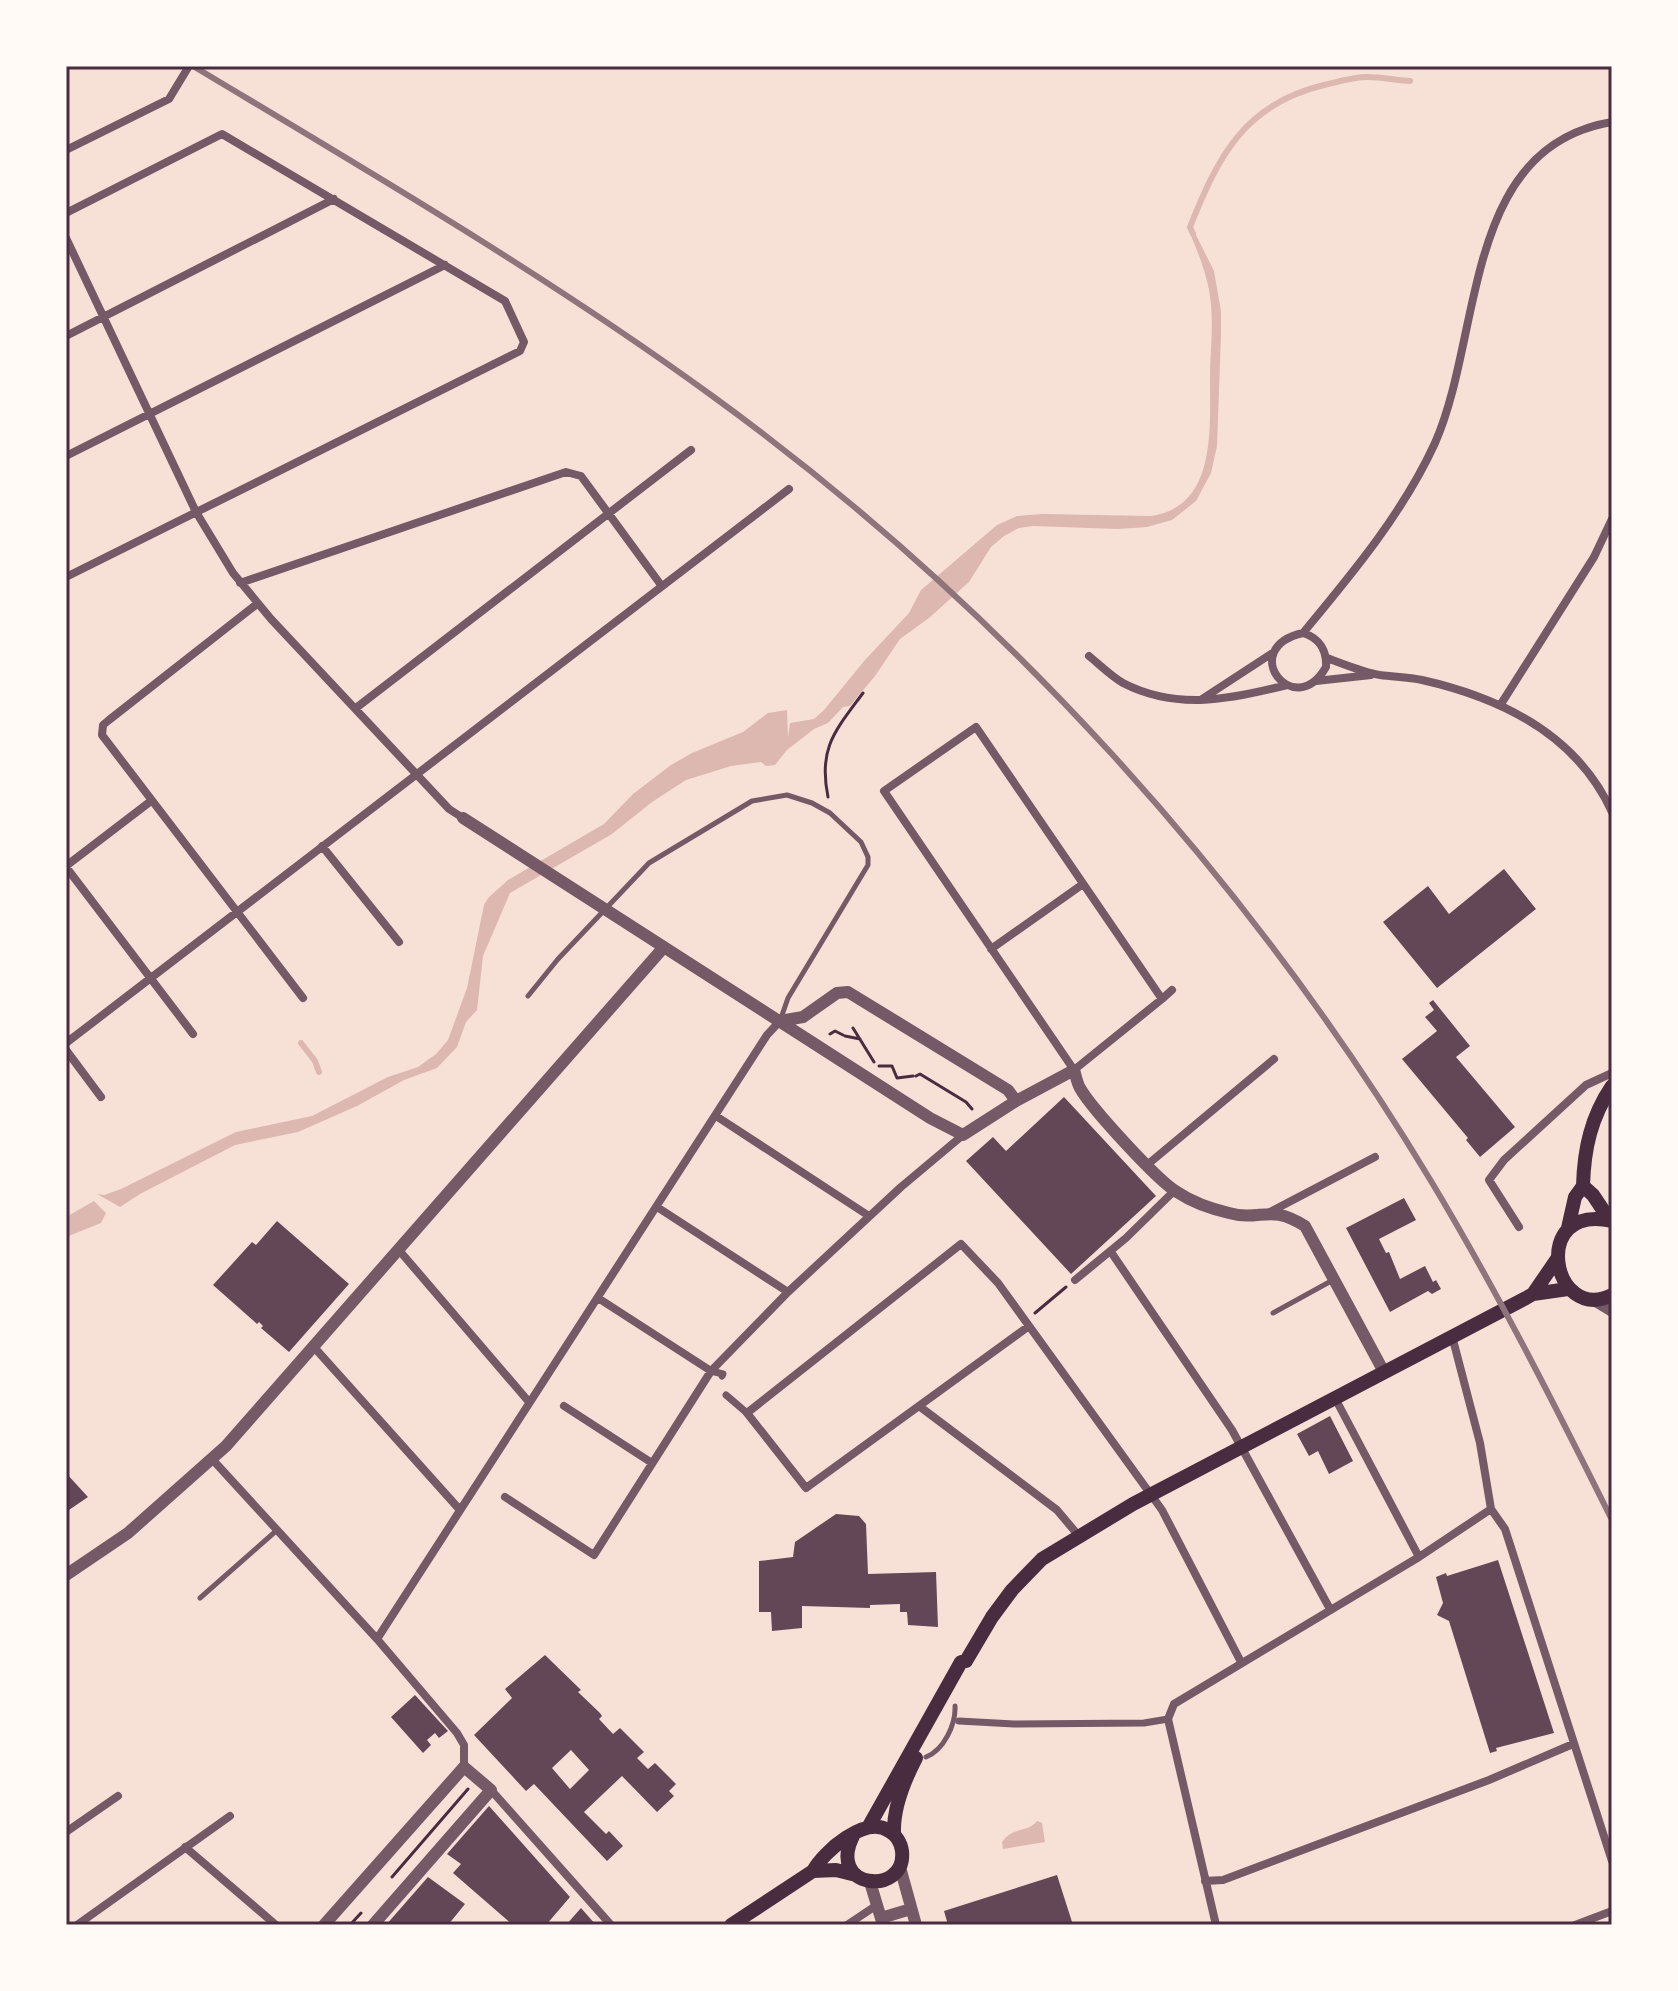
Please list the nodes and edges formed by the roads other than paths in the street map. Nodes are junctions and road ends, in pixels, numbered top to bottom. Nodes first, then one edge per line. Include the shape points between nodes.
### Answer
1 (189, 66) edge
2 (1612, 122) edge
3 (66, 150) edge
4 (334, 199) junction
5 (66, 213) edge
6 (66, 238) edge
7 (445, 265) junction
8 (103, 317) junction
9 (66, 336) edge
10 (149, 414) junction
11 (691, 450) dead end
12 (66, 456) edge
13 (789, 489) dead end
14 (196, 512) junction
15 (609, 515) junction
16 (1612, 519) edge
17 (66, 577) edge
18 (240, 583) junction
19 (661, 585) junction
20 (257, 604) junction
21 (1303, 633) junction
22 (1274, 652) junction
23 (1089, 656) dead end
24 (1327, 658) junction
25 (1377, 675) junction
26 (1316, 681) junction
27 (1287, 685) junction
28 (1202, 699) junction
29 (1501, 704) junction
30 (356, 708) junction
31 (418, 774) junction
32 (1612, 783) edge
33 (1600, 786) junction
34 (151, 801) junction
35 (1612, 812) edge
36 (463, 818) joint
37 (322, 846) junction
38 (66, 867) edge
39 (1083, 884) junction
40 (236, 911) junction
41 (399, 942) dead end
42 (664, 947) junction
43 (991, 949) junction
44 (151, 977) junction
45 (1172, 990) dead end
46 (528, 996) dead end
47 (303, 998) dead end
48 (1162, 999) junction
49 (780, 1021) junction
50 (193, 1034) dead end
51 (66, 1043) edge
52 (66, 1050) edge
53 (1274, 1059) dead end
54 (1074, 1070) junction
55 (1612, 1073) edge
56 (1612, 1086) edge
57 (101, 1097) dead end
58 (1016, 1101) junction
59 (716, 1116) junction
60 (963, 1135) junction
61 (1375, 1157) dead end
62 (1147, 1165) junction
63 (1583, 1186) junction
64 (1174, 1191) junction
65 (657, 1207) junction
66 (1270, 1212) junction
67 (869, 1216) junction
68 (1610, 1220) edge
69 (1519, 1227) dead end
70 (1568, 1228) junction
71 (398, 1249) junction
72 (1111, 1252) junction
73 (1557, 1259) junction
74 (1334, 1279) junction
75 (1075, 1280) road end
76 (1568, 1289) junction
77 (788, 1292) junction
78 (1612, 1295) edge
79 (1530, 1296) junction
80 (598, 1298) junction
81 (1594, 1300) junction
82 (1612, 1311) edge
83 (1273, 1313) dead end
84 (1027, 1323) junction
85 (1452, 1336) junction
86 (313, 1346) junction
87 (711, 1371) junction
88 (1384, 1372) junction
89 (722, 1376) dead end
90 (726, 1395) dead end
91 (1335, 1398) junction
92 (529, 1402) junction
93 (564, 1406) dead end
94 (919, 1406) junction
95 (747, 1413) junction
96 (1241, 1447) junction
97 (212, 1459) junction
98 (652, 1463) junction
99 (1151, 1495) junction
100 (505, 1497) dead end
101 (1491, 1509) junction
102 (460, 1510) junction
103 (276, 1531) junction
104 (1078, 1535) junction
105 (1419, 1557) junction
106 (66, 1575) edge
107 (200, 1598) dead end
108 (1330, 1609) junction
109 (377, 1639) junction
110 (966, 1661) junction
111 (1241, 1662) junction
112 (955, 1706) dead end
113 (1168, 1719) junction
114 (959, 1721) dead end
115 (1573, 1744) junction
116 (926, 1757) dead end
117 (464, 1767) junction
118 (491, 1790) junction
119 (118, 1796) dead end
120 (230, 1816) dead end
121 (869, 1826) junction
122 (66, 1832) edge
123 (894, 1833) junction
124 (854, 1834) junction
125 (185, 1847) junction
126 (1612, 1861) edge
127 (900, 1867) junction
128 (813, 1871) junction
129 (856, 1875) junction
130 (1205, 1881) junction
131 (870, 1882) junction
132 (911, 1909) junction
133 (1612, 1911) edge
134 (880, 1916) edge
135 (77, 1925) edge
136 (276, 1925) edge
137 (324, 1925) edge
138 (373, 1925) edge
139 (611, 1925) edge
140 (731, 1925) edge
141 (847, 1925) edge
142 (916, 1925) edge
143 (1216, 1925) edge
144 (1575, 1925) edge

1 - 3 street via 169,99
2 - 21 street via 1556,142 1514,186 1485,248 1461,365 1436,441 1384,529
4 - 5 street via 222,134
4 - 7 street
4 - 8 street
6 - 8 street
7 - 10 street
7 - 14 street via 505,301 524,342 520,351
8 - 9 street
8 - 10 street
10 - 12 street
10 - 14 street
11 - 15 street
13 - 19 street
14 - 17 street
14 - 18 street
15 - 18 street via 581,476 566,472
15 - 19 street
15 - 30 street
16 - 29 street via 1594,557
18 - 20 street
19 - 31 street
20 - 30 street
20 - 34 street via 103,725 102,735
21 - 22 street
21 - 24 street via 1318,640
22 - 27 street via 1273,674
22 - 28 street
23 - 28 street via 1120,682 1145,693
24 - 25 street
24 - 26 street
25 - 26 street
25 - 29 street via 1419,679
26 - 27 street
27 - 28 street via 1229,700
29 - 33 street via 1564,745
30 - 31 street
31 - 36 street
31 - 37 street
32 - 33 street
33 - 35 street
34 - 38 street
34 - 40 street
36 - 42 street
37 - 40 street
37 - 41 street
38 - 44 street
39 - 43 street
39 - 43 street via 976,727 884,791
39 - 48 street
40 - 44 street
40 - 47 street
42 - 49 street
42 - 71 street
43 - 54 street
44 - 50 street
44 - 51 street
45 - 48 street
46 - 49 lane via 649,863 738,809 787,795 830,813 861,842 868,865 788,998
48 - 54 street
49 - 58 street via 803,1017 837,993 848,992 999,1084
49 - 59 street
49 - 60 street
52 - 57 street
53 - 62 street
54 - 58 street
54 - 62 street via 1080,1088
55 - 69 street via 1586,1085 1489,1180
56 - 63 main road via 1589,1132
58 - 60 street
59 - 65 street
59 - 67 street
60 - 67 street
61 - 66 street
62 - 64 street
63 - 68 main road
63 - 70 main road
64 - 66 street via 1229,1213
64 - 72 street
65 - 77 street
65 - 80 street
66 - 74 street via 1289,1215 1305,1226
67 - 77 street
68 - 70 main road via 1585,1218
70 - 73 main road
71 - 86 street
71 - 92 street
72 - 75 street
72 - 96 street
73 - 76 main road
73 - 79 main road
74 - 83 lane
74 - 88 street
76 - 79 main road
76 - 81 main road
77 - 87 street
78 - 81 main road
79 - 85 main road
80 - 87 street
80 - 92 street
81 - 82 street
84 - 94 street
84 - 95 street via 961,1244 949,1245
84 - 99 street
85 - 88 main road
85 - 101 street
86 - 97 street
86 - 102 street
87 - 89 street
87 - 98 street
88 - 91 main road
90 - 95 street
91 - 96 main road
91 - 105 street
92 - 102 street
93 - 98 street
94 - 95 street via 806,1488
94 - 104 street via 1057,1510
96 - 99 main road
96 - 108 street
97 - 103 street
97 - 106 street via 128,1533
98 - 100 street via 594,1555
99 - 104 main road
99 - 111 street
101 - 105 street
101 - 115 street via 1505,1529
102 - 109 street
103 - 107 lane
103 - 109 street
104 - 110 main road via 1042,1559 1012,1590
105 - 108 street
108 - 111 street
109 - 117 street via 462,1739
110 - 121 main road
110 - 123 main road via 968,1667 908,1773 893,1817
111 - 113 street via 1174,1704
112 - 116 lane via 956,1718 937,1753
113 - 114 street
113 - 130 street
115 - 126 street
115 - 130 street via 1223,1880
117 - 118 street
117 - 137 street
118 - 138 street
118 - 139 street
119 - 122 street
120 - 125 street
121 - 123 main road
121 - 124 main road
123 - 127 main road via 903,1854
124 - 128 main road via 821,1857
124 - 129 main road via 846,1848 848,1865
125 - 135 street
125 - 136 street
127 - 131 main road via 886,1880
127 - 132 street
128 - 129 main road
128 - 140 main road
129 - 131 main road
130 - 143 street
131 - 134 street
132 - 134 street
132 - 142 street
133 - 144 street
134 - 141 street

